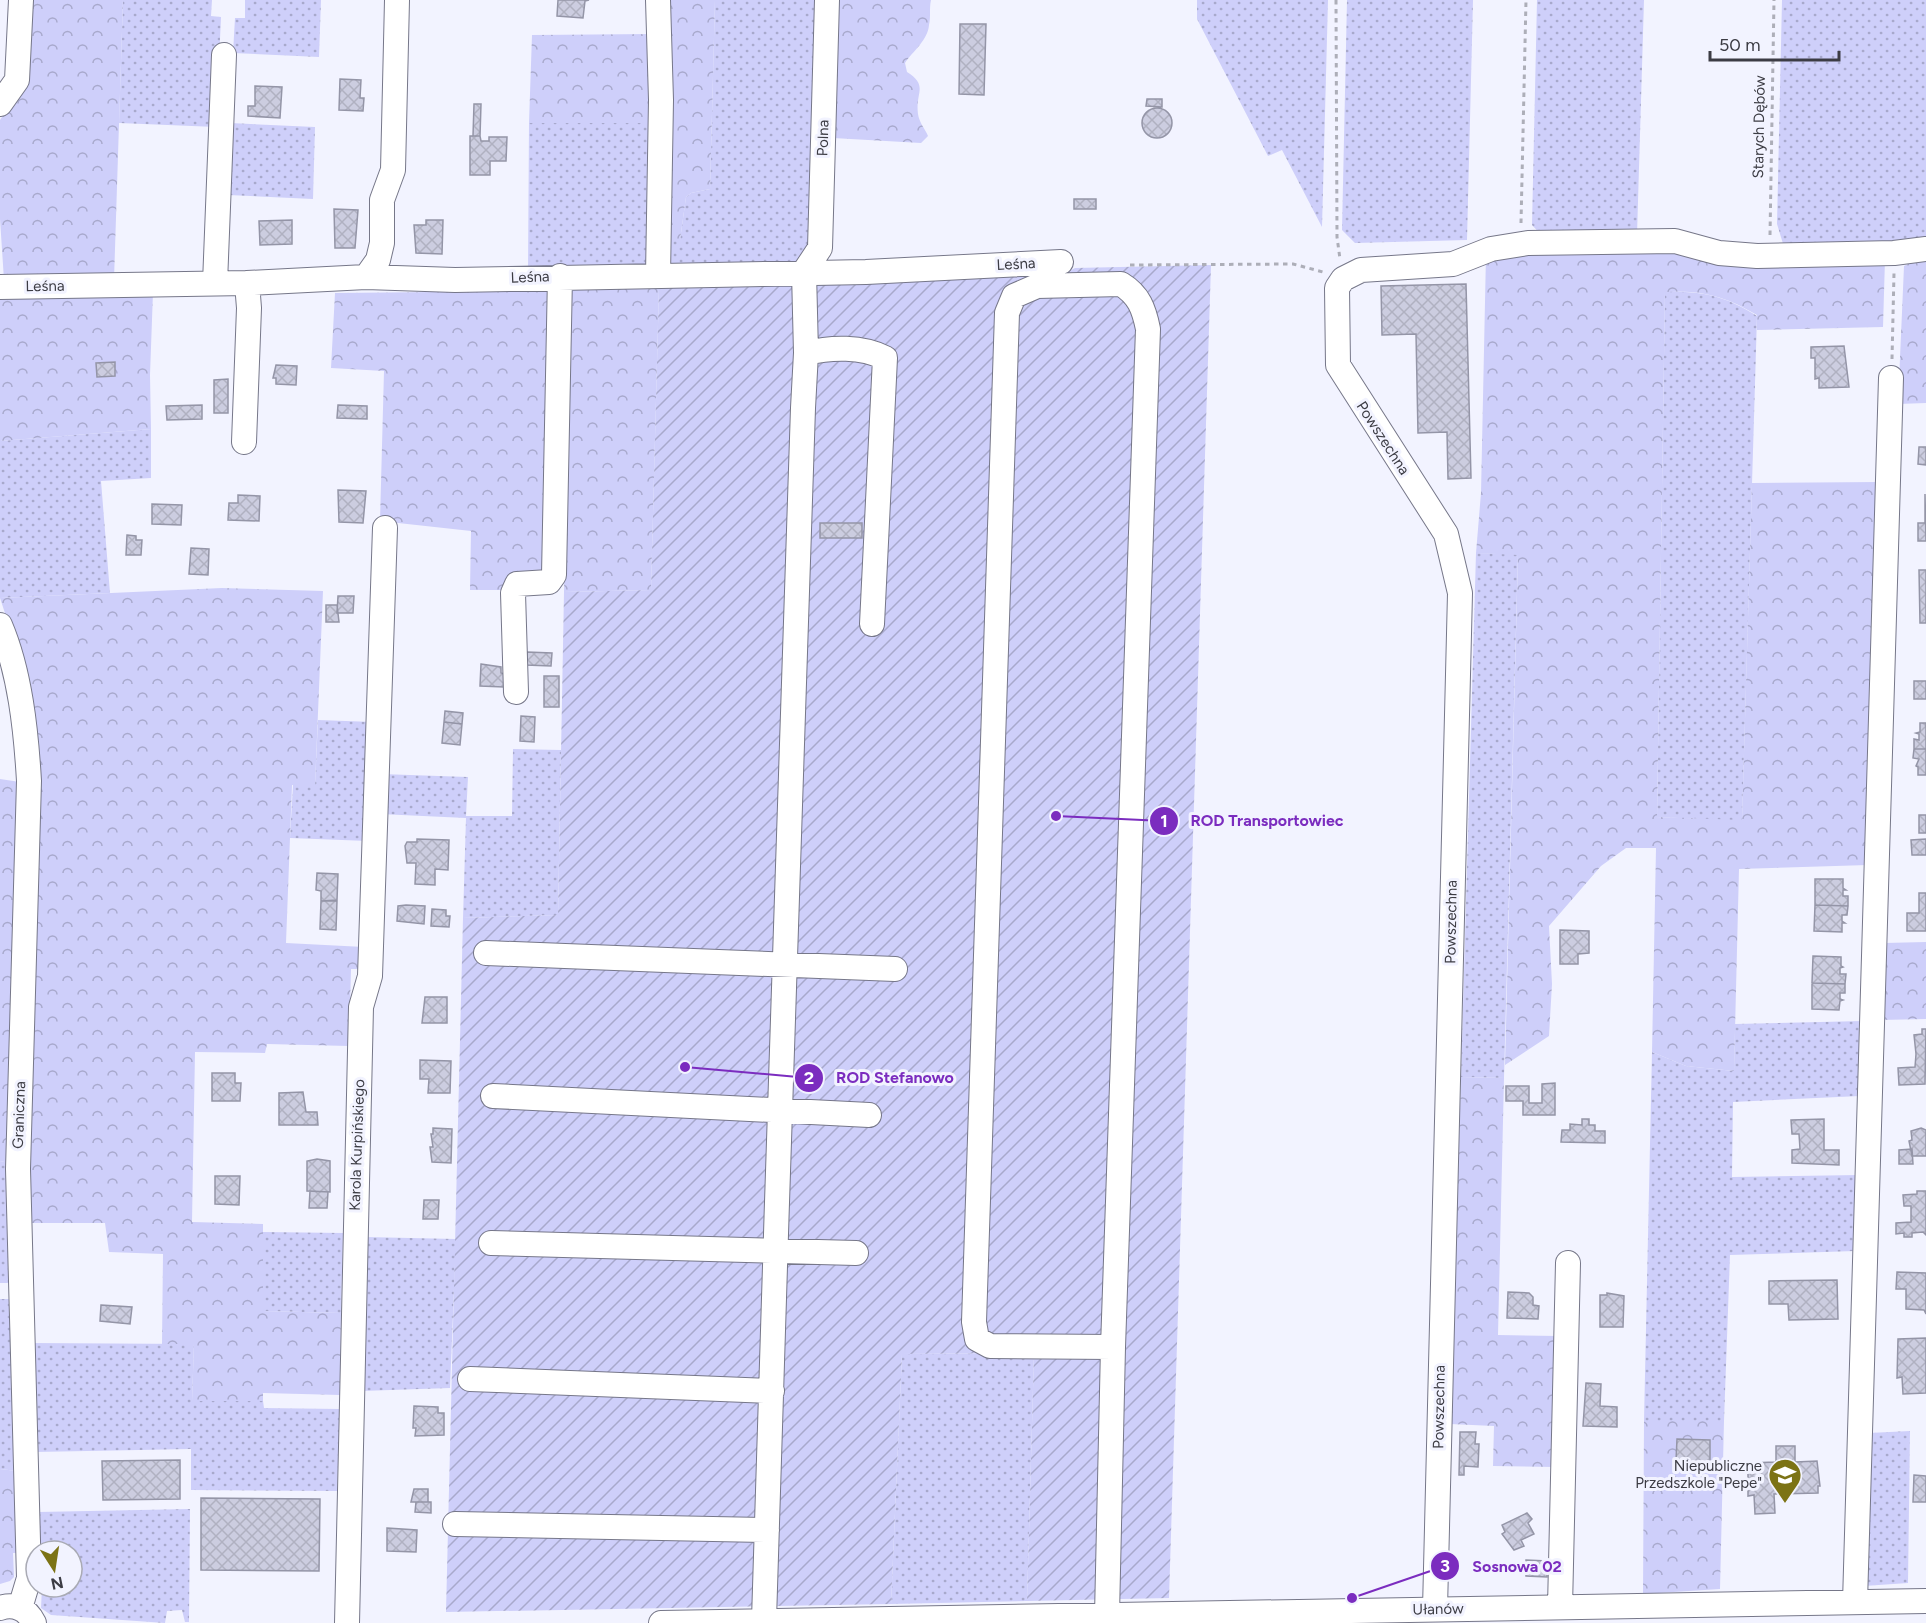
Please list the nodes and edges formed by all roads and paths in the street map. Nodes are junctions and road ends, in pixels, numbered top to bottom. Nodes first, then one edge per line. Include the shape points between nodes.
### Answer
1 (21, 0) edge
2 (397, 0) edge
3 (658, 0) edge
4 (827, 0) edge
5 (1336, 0) edge
6 (1526, 0) edge
7 (1774, 0) edge
8 (225, 56) dead end
9 (0, 104) edge
10 (1513, 245) junction
11 (1926, 249) edge
12 (1894, 253) junction
13 (1777, 254) junction
14 (1061, 262) dead end
15 (1129, 265) dead end
16 (804, 272) junction
17 (658, 275) junction
18 (560, 276) junction
19 (1346, 276) junction
20 (366, 277) junction
21 (215, 283) junction
22 (247, 283) junction
23 (0, 287) edge
24 (806, 353) junction
25 (1891, 378) joint
26 (244, 442) dead end
27 (385, 528) dead end
28 (872, 624) dead end
29 (0, 625) edge
30 (516, 692) dead end
31 (486, 953) dead end
32 (782, 965) junction
33 (895, 969) dead end
34 (493, 1096) dead end
35 (780, 1110) junction
36 (869, 1115) dead end
37 (491, 1243) dead end
38 (777, 1252) junction
39 (856, 1253) dead end
40 (1568, 1263) dead end
41 (1113, 1347) junction
42 (470, 1379) dead end
43 (772, 1390) junction
44 (455, 1524) dead end
45 (767, 1530) junction
46 (1926, 1601) edge
47 (1854, 1602) junction
48 (1560, 1607) junction
49 (1890, 1612) edge
50 (19, 1613) edge
51 (1446, 1613) edge
52 (1107, 1615) junction
53 (1202, 1618) edge
54 (764, 1620) junction
55 (724, 1622) edge
56 (347, 1623) edge
57 (661, 1623) edge

1 - 9 street via 17,80
2 - 20 street via 393,170 382,200 378,260
3 - 17 street via 661,100
4 - 16 street, Polna via 820,248
5 - 19 path via 1337,237
6 - 10 path via 1521,223
7 - 13 path, Starych Dębów via 1768,230
8 - 21 street
10 - 13 street via 1675,241 1719,253
10 - 19 street via 1453,264 1361,270
11 - 12 street
12 - 13 street
12 - 25 path
14 - 16 street, Leśna
15 - 19 path via 1293,264
16 - 17 street, Leśna
16 - 24 street
17 - 18 street, Leśna
18 - 20 street, Leśna via 455,280
18 - 30 street via 554,575 549,582 517,584 513,593
19 - 51 street, Powszechna via 1337,288 1338,365 1446,534 1460,593
20 - 22 street, Leśna
21 - 22 street, Leśna
21 - 23 street, Leśna
22 - 26 street
24 - 28 street via 828,348 874,352 885,358
24 - 32 street
25 - 47 street
27 - 56 street, Karola Kurpińskiego via 370,976 361,1007
29 - 50 street, Graniczna via 18,692 29,781 18,1169 29,1578
31 - 32 street
32 - 33 street
32 - 35 street
34 - 35 street
35 - 36 street
35 - 38 street
37 - 38 street
38 - 39 street
38 - 43 street
40 - 48 street
41 - 41 street via 1148,329 1140,301 1121,284 1037,286 1014,296 1008,313 974,1322 977,1340 990,1346
41 - 52 street
42 - 43 street
43 - 45 street
44 - 45 street
45 - 54 street
46 - 49 street, Ułanów
47 - 48 street, Ułanów
47 - 49 street, Ułanów
48 - 51 street, Ułanów
51 - 53 street, Ułanów
52 - 53 street, Ułanów
52 - 54 street, Ułanów
54 - 55 street, Ułanów
55 - 57 street, Ułanów

